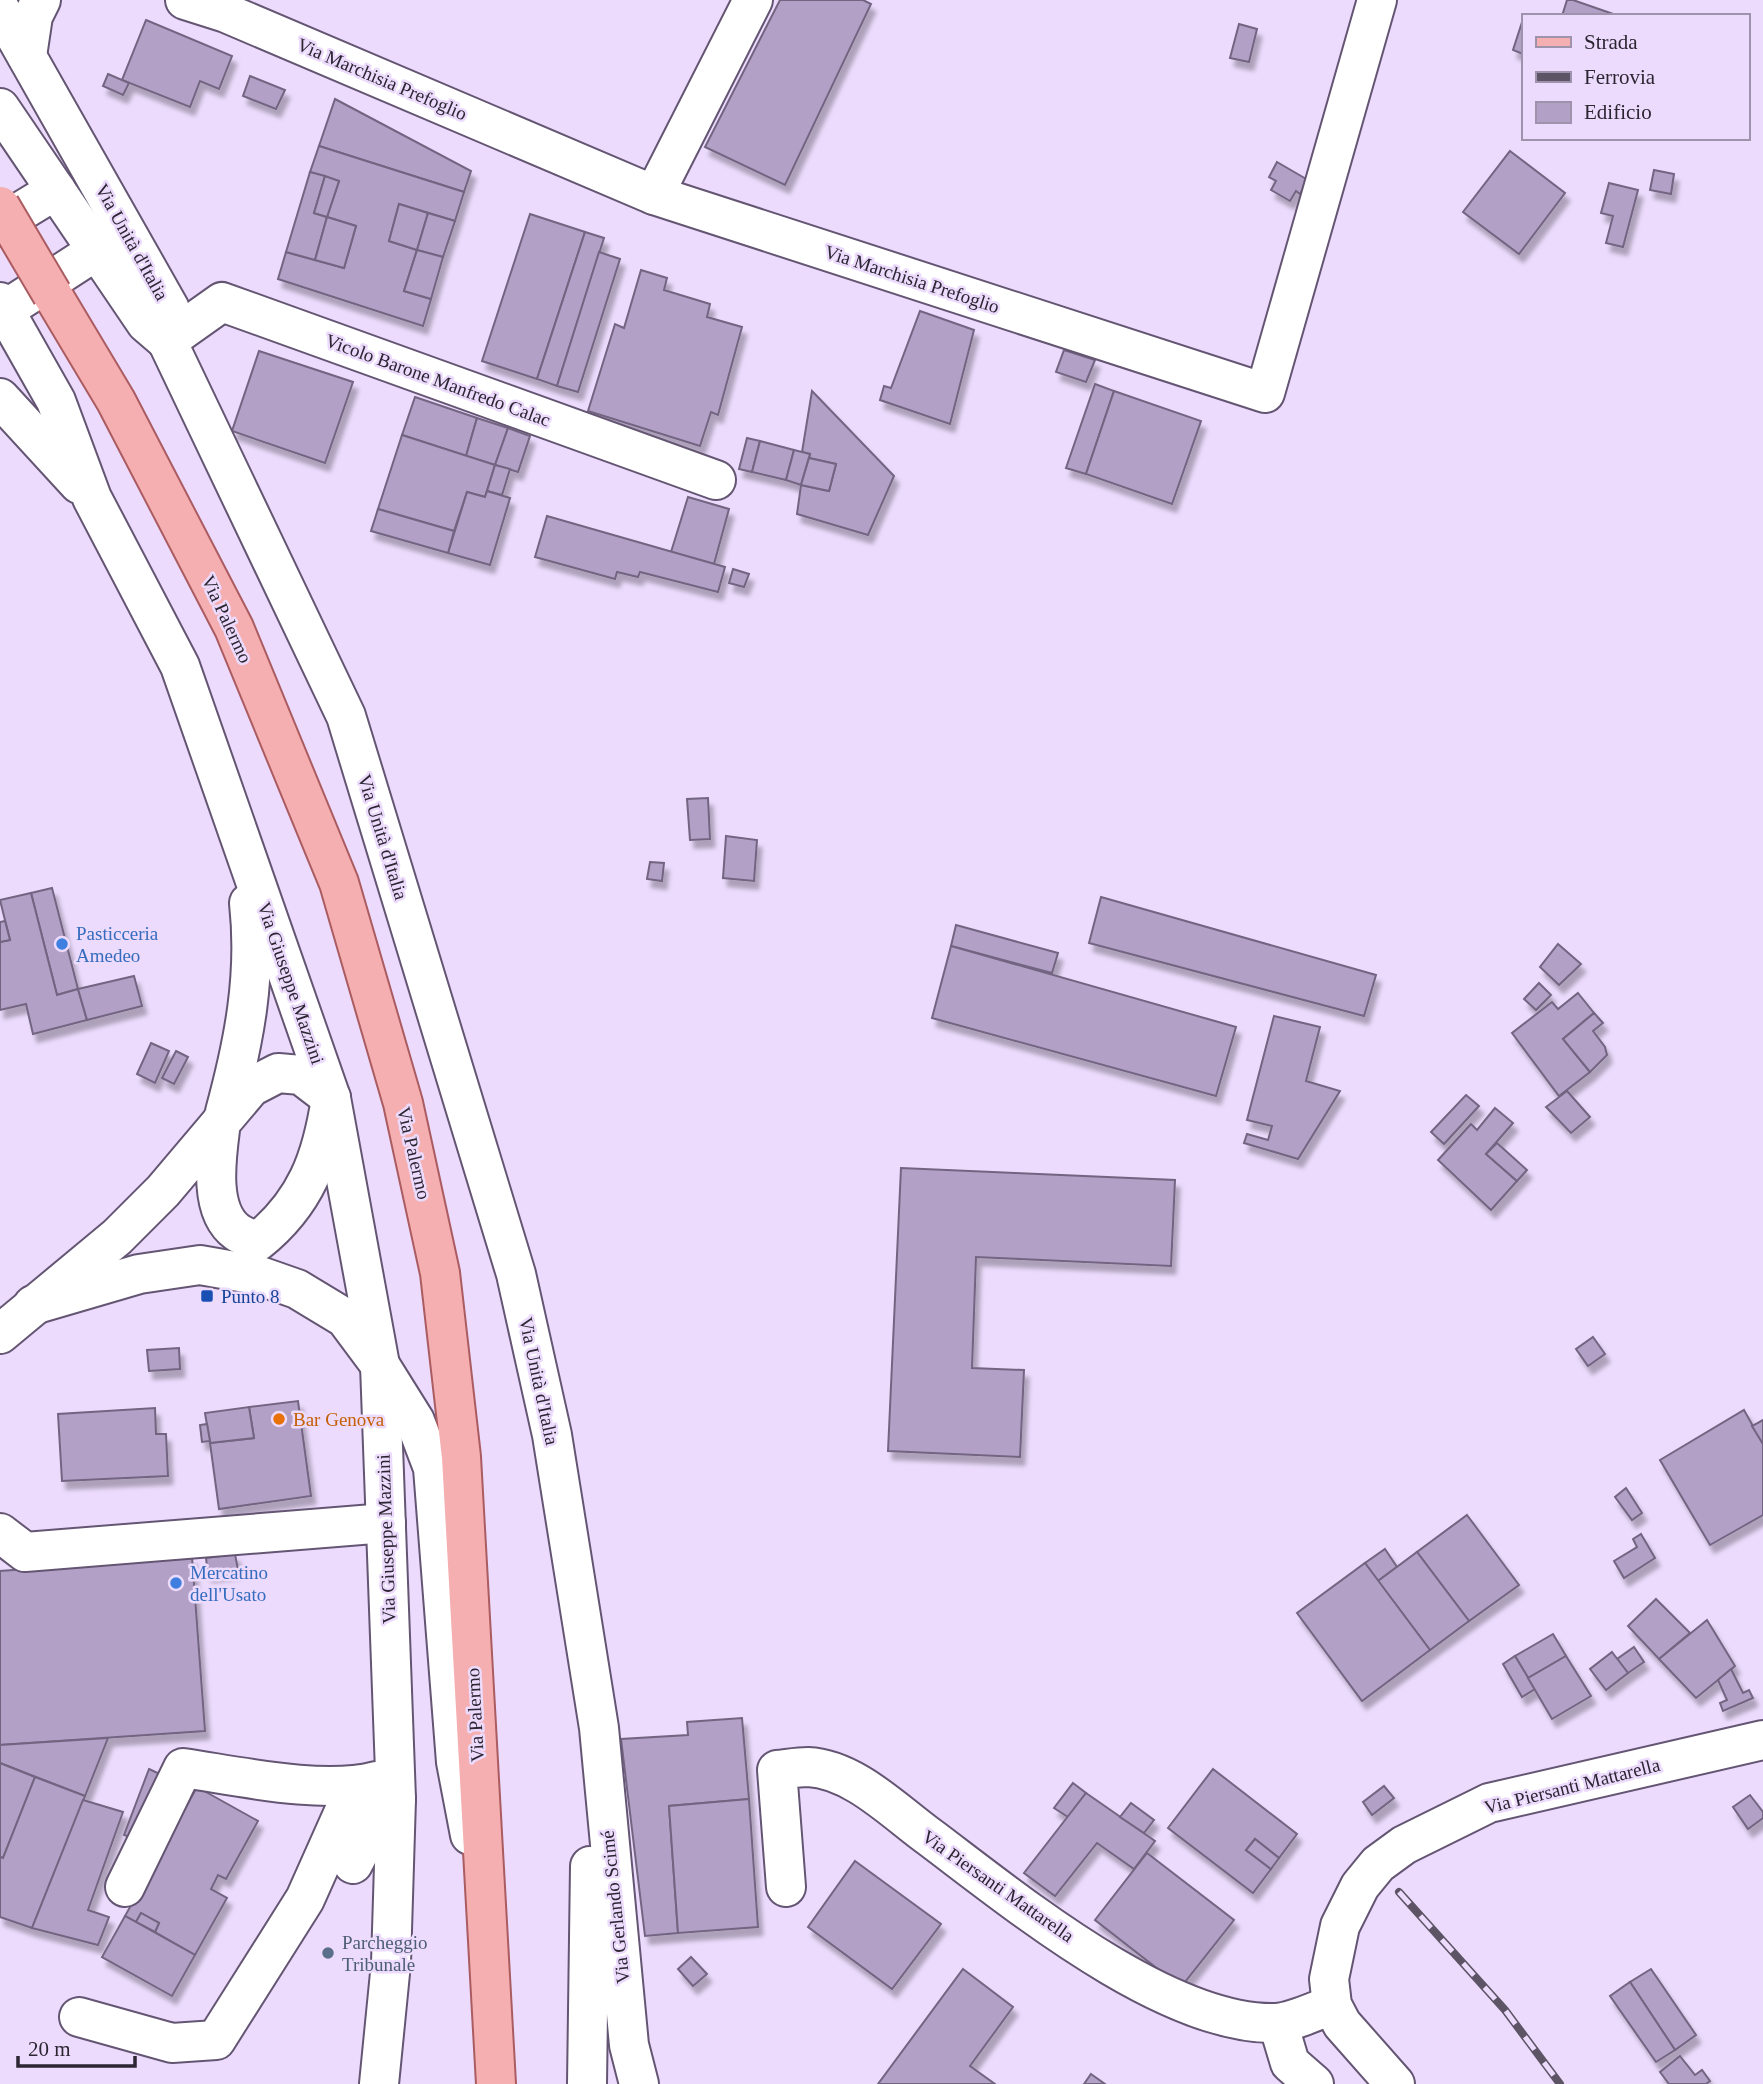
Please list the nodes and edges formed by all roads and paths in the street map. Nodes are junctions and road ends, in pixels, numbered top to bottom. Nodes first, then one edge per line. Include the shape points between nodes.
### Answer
1 (41, 0) edge
2 (185, 0) edge
3 (753, 0) edge
4 (1377, 0) edge
5 (0, 9) edge
6 (27, 56) junction
7 (0, 108) edge
8 (56, 190) junction
9 (654, 195) junction
10 (0, 206) edge
11 (0, 224) edge
12 (112, 241) junction
13 (2, 308) edge
14 (167, 341) junction
15 (0, 398) edge
16 (716, 480) dead end
17 (92, 498) junction
18 (244, 845) junction
19 (331, 1098) junction
20 (222, 1121) junction
21 (255, 1241) junction
22 (200, 1265) junction
23 (33, 1305) junction
24 (345, 1318) junction
25 (0, 1334) edge
26 (380, 1365) junction
27 (386, 1523) junction
28 (0, 1534) edge
29 (599, 1728) junction
30 (1763, 1740) edge
31 (355, 1787) junction
32 (395, 1787) junction
33 (353, 1864) dead end
34 (125, 1886) dead end
35 (786, 1887) dead end
36 (487, 1925) junction
37 (1332, 2005) junction
38 (79, 2017) dead end
39 (1278, 2023) junction
40 (379, 2084) edge
41 (496, 2084) edge
42 (587, 2084) edge
43 (639, 2084) edge
44 (1314, 2084) edge
45 (1395, 2084) edge

1 - 6 street via 33,16
2 - 9 street, Via Marchisia Prefoglio via 226,13
3 - 9 street
4 - 9 street, Via Marchisia Prefoglio via 1265,393
5 - 6 street, Via Unità d'Italia
6 - 12 street, Via Unità d'Italia
7 - 8 street
8 - 11 street
8 - 12 street
10 - 36 main road, Via Palermo, bridge via 117,401 234,628 338,883 403,1103 440,1273 461,1457
12 - 13 street
12 - 14 street, Via Unità d'Italia via 170,309
13 - 17 street, Via Giuseppe Mazzini via 56,401
14 - 16 street, Vicolo Barone Manfredo Calac via 222,302
14 - 29 street, Via Unità d'Italia via 346,716 516,1273 552,1434
15 - 17 street, Via Giuseppe Mazzini
17 - 18 street, Via Giuseppe Mazzini via 180,666
18 - 19 street, Via Giuseppe Mazzini
18 - 20 street, Via Giuseppe Mazzini via 254,944 251,995 242,1052
19 - 20 street via 301,1075 278,1073 251,1087
19 - 21 street via 324,1143 304,1191 275,1228
19 - 26 street, Via Giuseppe Mazzini
20 - 21 street via 216,1161 219,1203 236,1231
20 - 23 street via 117,1237
21 - 22 street
21 - 24 street via 296,1270
22 - 23 street via 139,1274
22 - 24 street via 257,1275
23 - 25 street
24 - 26 street
26 - 27 street, Via Giuseppe Mazzini
26 - 36 street via 415,1422 433,1468 456,1762
27 - 28 street via 25,1552
27 - 32 street, Via Giuseppe Mazzini
29 - 42 street via 590,1859
29 - 43 street, Via Gerlando Scimé via 629,2045
30 - 37 street, Via Piersanti Mattarella via 1489,1803 1404,1845 1378,1864 1349,1905 1329,1979
31 - 32 street
31 - 34 street via 183,1768
31 - 38 street via 305,1899 216,2040 172,2043
32 - 33 street
32 - 40 street, Via Giuseppe Mazzini via 391,1963
35 - 39 street, Via Piersanti Mattarella via 777,1770 810,1767 837,1774 869,1792 1038,1918 1165,1997 1233,2017
36 - 41 main road, Via Palermo
37 - 39 street, Via Piersanti Mattarella
37 - 45 street via 1342,2024
39 - 44 street via 1290,2063

